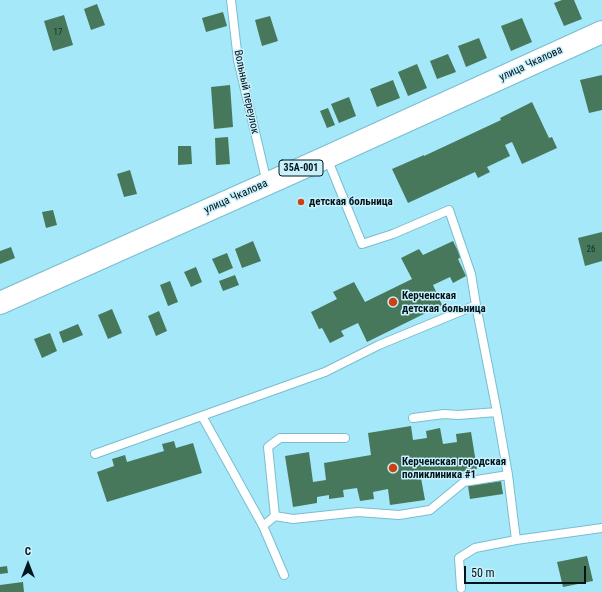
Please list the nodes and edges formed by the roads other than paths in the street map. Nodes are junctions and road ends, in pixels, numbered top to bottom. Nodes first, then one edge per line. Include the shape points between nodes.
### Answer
1 (231, 0) edge
2 (602, 32) edge
3 (602, 42) edge
4 (329, 161) junction
5 (269, 187) junction
6 (0, 303) edge
7 (476, 305) junction
8 (0, 314) edge
9 (497, 412) junction
10 (202, 416) junction
11 (413, 418) dead end
12 (345, 438) dead end
13 (95, 454) dead end
14 (508, 475) junction
15 (275, 516) junction
16 (263, 526) junction
17 (602, 528) edge
18 (516, 540) junction
19 (284, 575) dead end
20 (461, 588) dead end

1 - 5 lane, Вольный переулок via 238,60
2 - 4 main road, улица Чкалова / 35А-001
3 - 4 main road, улица Чкалова / 35А-001
4 - 5 main road, улица Чкалова / 35А-001
4 - 7 lane via 362,244 450,210 471,274
5 - 6 main road, улица Чкалова / 35А-001
5 - 8 main road, улица Чкалова / 35А-001
7 - 9 lane
7 - 10 lane via 379,345 325,372
9 - 11 lane
9 - 14 lane
10 - 13 lane
10 - 16 lane
12 - 15 lane via 280,438 268,447
14 - 15 lane via 464,482 430,510 399,515 358,512 293,519
14 - 18 lane
15 - 16 lane
16 - 19 lane
17 - 18 lane
18 - 20 lane via 475,548 459,558

